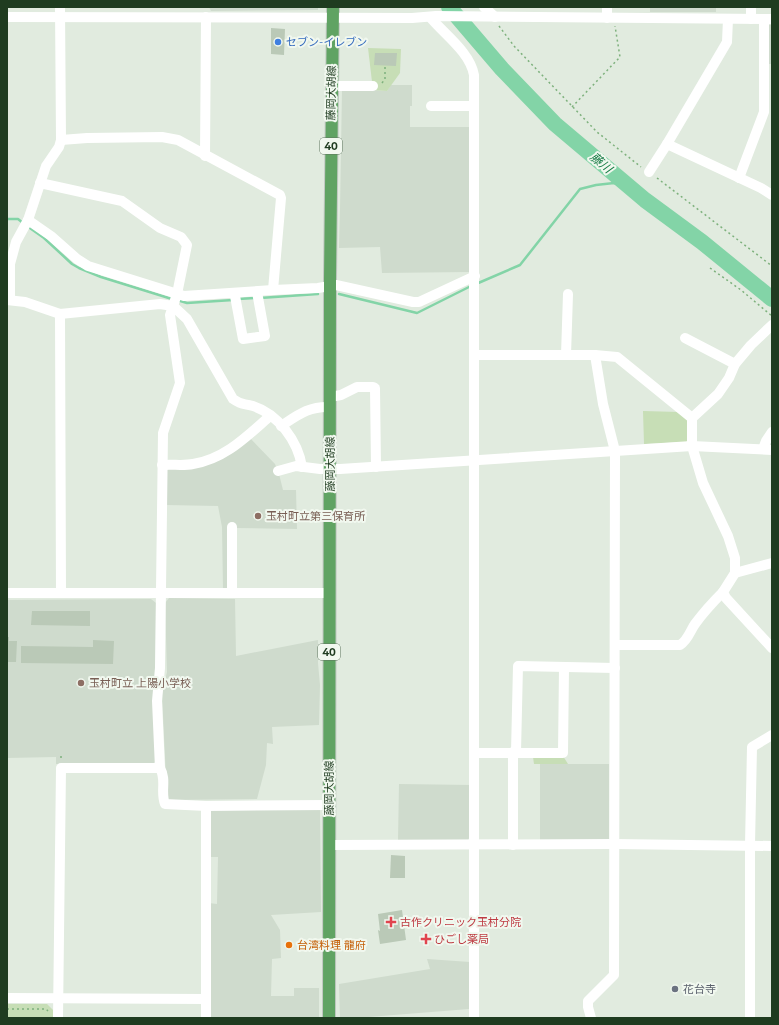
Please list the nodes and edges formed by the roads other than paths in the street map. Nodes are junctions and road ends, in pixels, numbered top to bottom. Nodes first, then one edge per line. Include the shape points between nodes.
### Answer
1 (484, 7) edge
2 (607, 7) edge
3 (751, 7) edge
4 (60, 12) edge
5 (333, 12) edge
6 (7, 17) edge
7 (206, 17) junction
8 (433, 17) junction
9 (491, 17) junction
10 (611, 18) junction
11 (728, 19) junction
12 (751, 19) junction
13 (768, 19) edge
14 (331, 86) junction
15 (373, 86) road end
16 (431, 106) dead end
17 (474, 106) junction
18 (61, 140) junction
19 (667, 144) junction
20 (205, 156) junction
21 (649, 172) road end
22 (739, 178) junction
23 (40, 183) junction
24 (772, 195) edge
25 (26, 223) junction
26 (475, 282) junction
27 (330, 286) junction
28 (273, 290) junction
29 (568, 294) dead end
30 (258, 296) junction
31 (236, 297) junction
32 (8, 300) edge
33 (175, 300) junction
34 (60, 314) junction
35 (772, 325) edge
36 (685, 338) dead end
37 (475, 354) junction
38 (566, 355) junction
39 (595, 355) junction
40 (735, 364) junction
41 (330, 402) junction
42 (270, 416) junction
43 (692, 418) junction
44 (281, 426) junction
45 (772, 432) edge
46 (692, 446) junction
47 (768, 450) edge
48 (615, 451) junction
49 (474, 460) junction
50 (162, 465) junction
51 (302, 467) junction
52 (376, 467) junction
53 (330, 469) junction
54 (278, 471) dead end
55 (232, 527) dead end
56 (772, 563) edge
57 (735, 573) junction
58 (723, 592) junction
59 (7, 593) edge
60 (61, 593) junction
61 (232, 593) junction
62 (329, 593) junction
63 (161, 594) junction
64 (615, 645) junction
65 (772, 648) edge
66 (564, 668) junction
67 (615, 668) junction
68 (772, 734) edge
69 (515, 752) junction
70 (475, 753) junction
71 (160, 768) junction
72 (329, 805) junction
73 (206, 806) junction
74 (475, 844) junction
75 (615, 844) junction
76 (330, 845) junction
77 (513, 845) junction
78 (750, 845) junction
79 (772, 846) edge
80 (7, 998) edge
81 (58, 998) junction
82 (206, 999) junction
83 (54, 1015) edge
84 (206, 1018) edge
85 (329, 1018) edge
86 (474, 1018) edge
87 (591, 1018) edge
88 (750, 1018) edge

1 - 9 street
2 - 10 street
3 - 12 street
4 - 6 street
4 - 7 street
4 - 18 street
5 - 7 street
5 - 8 street
5 - 14 main road, 藤岡大胡線 / 40
7 - 20 street
8 - 9 street
8 - 17 street via 458,46 472,68
9 - 10 street
10 - 11 street
11 - 12 street
11 - 19 street via 727,42
12 - 13 street
13 - 22 street via 764,112
14 - 15 street
14 - 27 main road, 藤岡大胡線 / 40
16 - 17 street
17 - 26 street
18 - 20 street via 162,137 178,140
18 - 23 street via 46,166
19 - 21 street
19 - 22 street
20 - 28 street via 280,195
22 - 24 street
23 - 25 street
23 - 33 street via 122,201 160,228 181,237 186,245
25 - 32 street via 16,242 10,264
25 - 33 street via 51,236 88,266
26 - 27 street via 419,302 340,285
26 - 37 street
27 - 28 street
27 - 41 main road, 藤岡大胡線 / 40
28 - 30 street
29 - 38 street
30 - 31 street
30 - 31 street via 265,336 244,339
31 - 33 street via 184,296
32 - 34 street via 25,302
33 - 34 street via 160,304
33 - 42 street via 233,399
33 - 50 street via 170,315 180,384 163,433
34 - 60 street
35 - 40 street
36 - 40 street
37 - 38 street
37 - 49 street
38 - 39 street
39 - 43 street via 617,357
39 - 48 street via 603,404
40 - 43 street via 718,394
41 - 44 street via 309,409
41 - 52 street via 357,387 375,388
41 - 53 main road, 藤岡大胡線 / 40
42 - 44 street
42 - 50 street via 225,453 192,464
43 - 46 street
44 - 51 street via 292,439
45 - 47 street via 766,441
46 - 47 street
46 - 48 street
46 - 57 street via 703,483 728,536 735,558
48 - 49 street
48 - 64 street
49 - 52 street
49 - 70 street
50 - 63 street
51 - 53 street
51 - 54 street
52 - 53 street
53 - 62 main road, 藤岡大胡線 / 40
55 - 61 street
56 - 57 street
57 - 58 street
58 - 64 street via 680,645
58 - 65 street
59 - 60 street
60 - 63 street
61 - 62 street
61 - 63 street
62 - 72 main road, 藤岡大胡線 / 40
63 - 71 street via 157,701
64 - 67 street
66 - 67 street
66 - 69 street via 518,666
66 - 69 street via 563,753
67 - 75 street
68 - 78 street via 752,747
69 - 70 street
69 - 77 street
70 - 74 street
71 - 73 street via 163,774 165,804
71 - 81 street via 61,768
72 - 73 street
72 - 76 main road, 藤岡大胡線 / 40
73 - 82 street
74 - 76 street
74 - 77 street
74 - 86 street
75 - 77 street
75 - 78 street
75 - 87 street via 614,975 588,1001
76 - 85 main road, 藤岡大胡線 / 40
78 - 79 street
78 - 88 street
80 - 81 street
81 - 82 street
81 - 83 street
82 - 84 street

